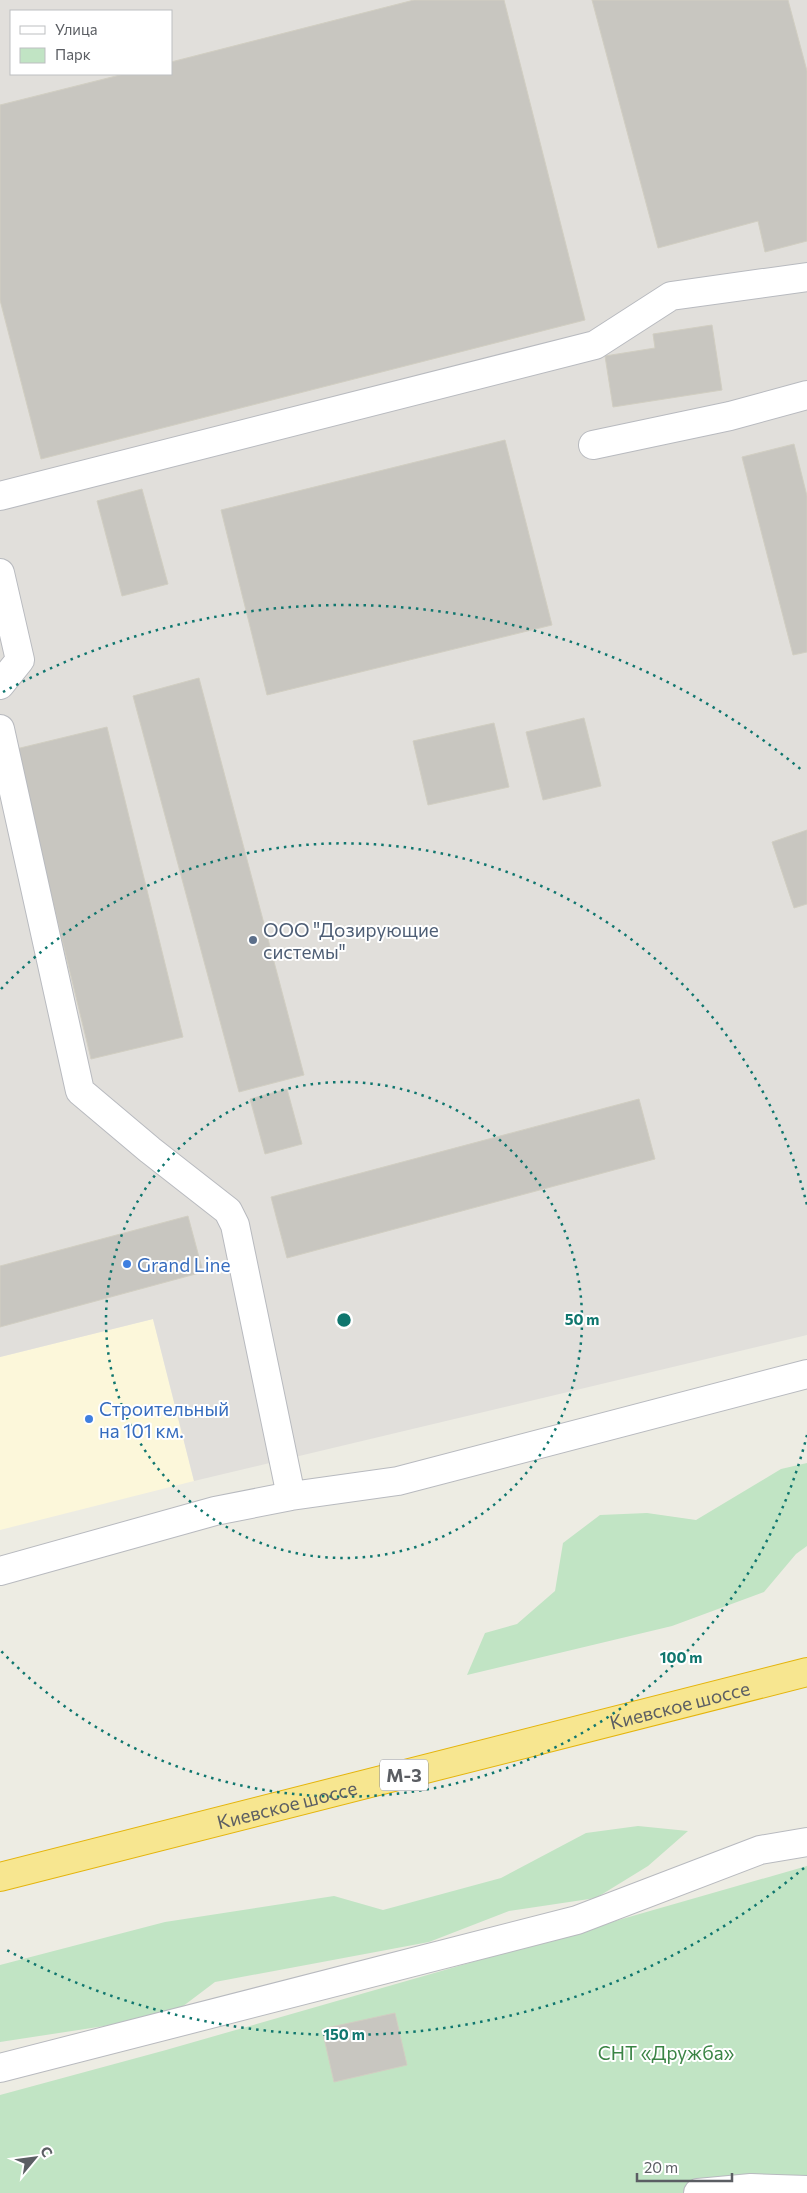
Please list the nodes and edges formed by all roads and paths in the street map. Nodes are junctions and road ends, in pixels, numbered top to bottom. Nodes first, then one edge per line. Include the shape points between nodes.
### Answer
1 (807, 278) edge
2 (807, 395) edge
3 (593, 445) dead end
4 (0, 496) edge
5 (0, 573) edge
6 (0, 685) edge
7 (0, 729) edge
8 (807, 1374) edge
9 (291, 1496) junction
10 (0, 1571) edge
11 (807, 1672) edge
12 (807, 1842) edge
13 (0, 1877) edge
14 (0, 2068) edge
15 (807, 2190) edge
16 (698, 2193) edge

1 - 4 street via 671,296 595,345
2 - 3 street via 730,416
5 - 6 street via 20,660
7 - 9 street via 80,1091 228,1211 235,1225
8 - 9 street via 398,1481
9 - 10 street via 215,1511
11 - 13 highway, Киевское шоссе / М-3
12 - 14 street via 760,1850 577,1920
15 - 16 street via 751,2188

